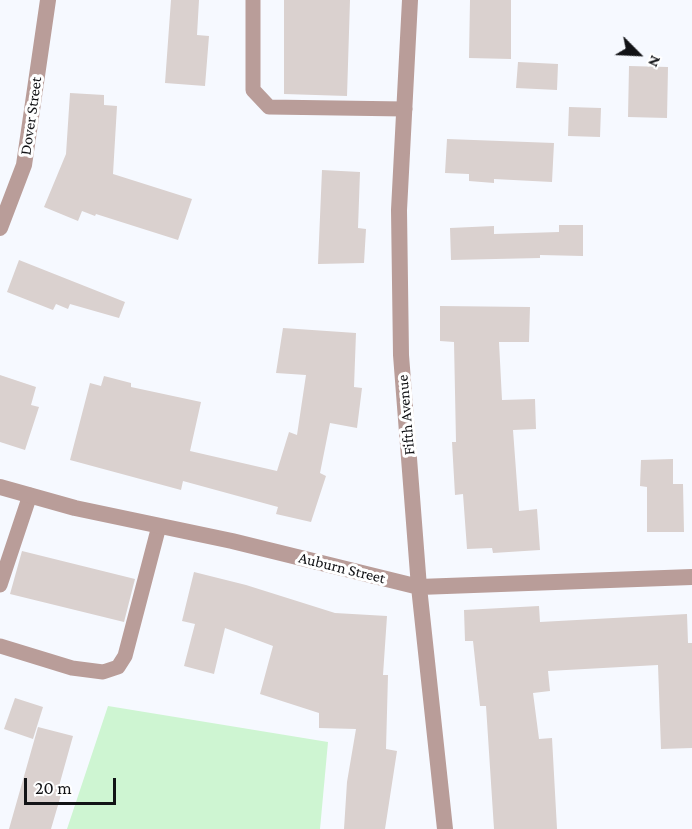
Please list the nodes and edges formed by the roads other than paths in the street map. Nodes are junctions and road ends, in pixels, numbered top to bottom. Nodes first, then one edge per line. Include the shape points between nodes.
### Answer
1 (48, 0) edge
2 (253, 0) edge
3 (410, 0) edge
4 (405, 109) junction
5 (0, 228) edge
6 (0, 487) edge
7 (30, 495) junction
8 (159, 526) junction
9 (692, 577) edge
10 (0, 585) edge
11 (419, 587) junction
12 (0, 646) edge
13 (445, 829) edge

1 - 5 street, Dover Street via 24,165
2 - 4 lane via 253,90 269,107
3 - 4 street, Fifth Avenue
4 - 11 street, Fifth Avenue via 399,210 401,355
6 - 7 street, Auburn Street
7 - 8 street, Auburn Street
7 - 10 lane
8 - 11 street, Auburn Street
8 - 12 lane via 125,656 118,667 103,672 72,668
9 - 11 street, Auburn Street
11 - 13 street, Fifth Avenue

